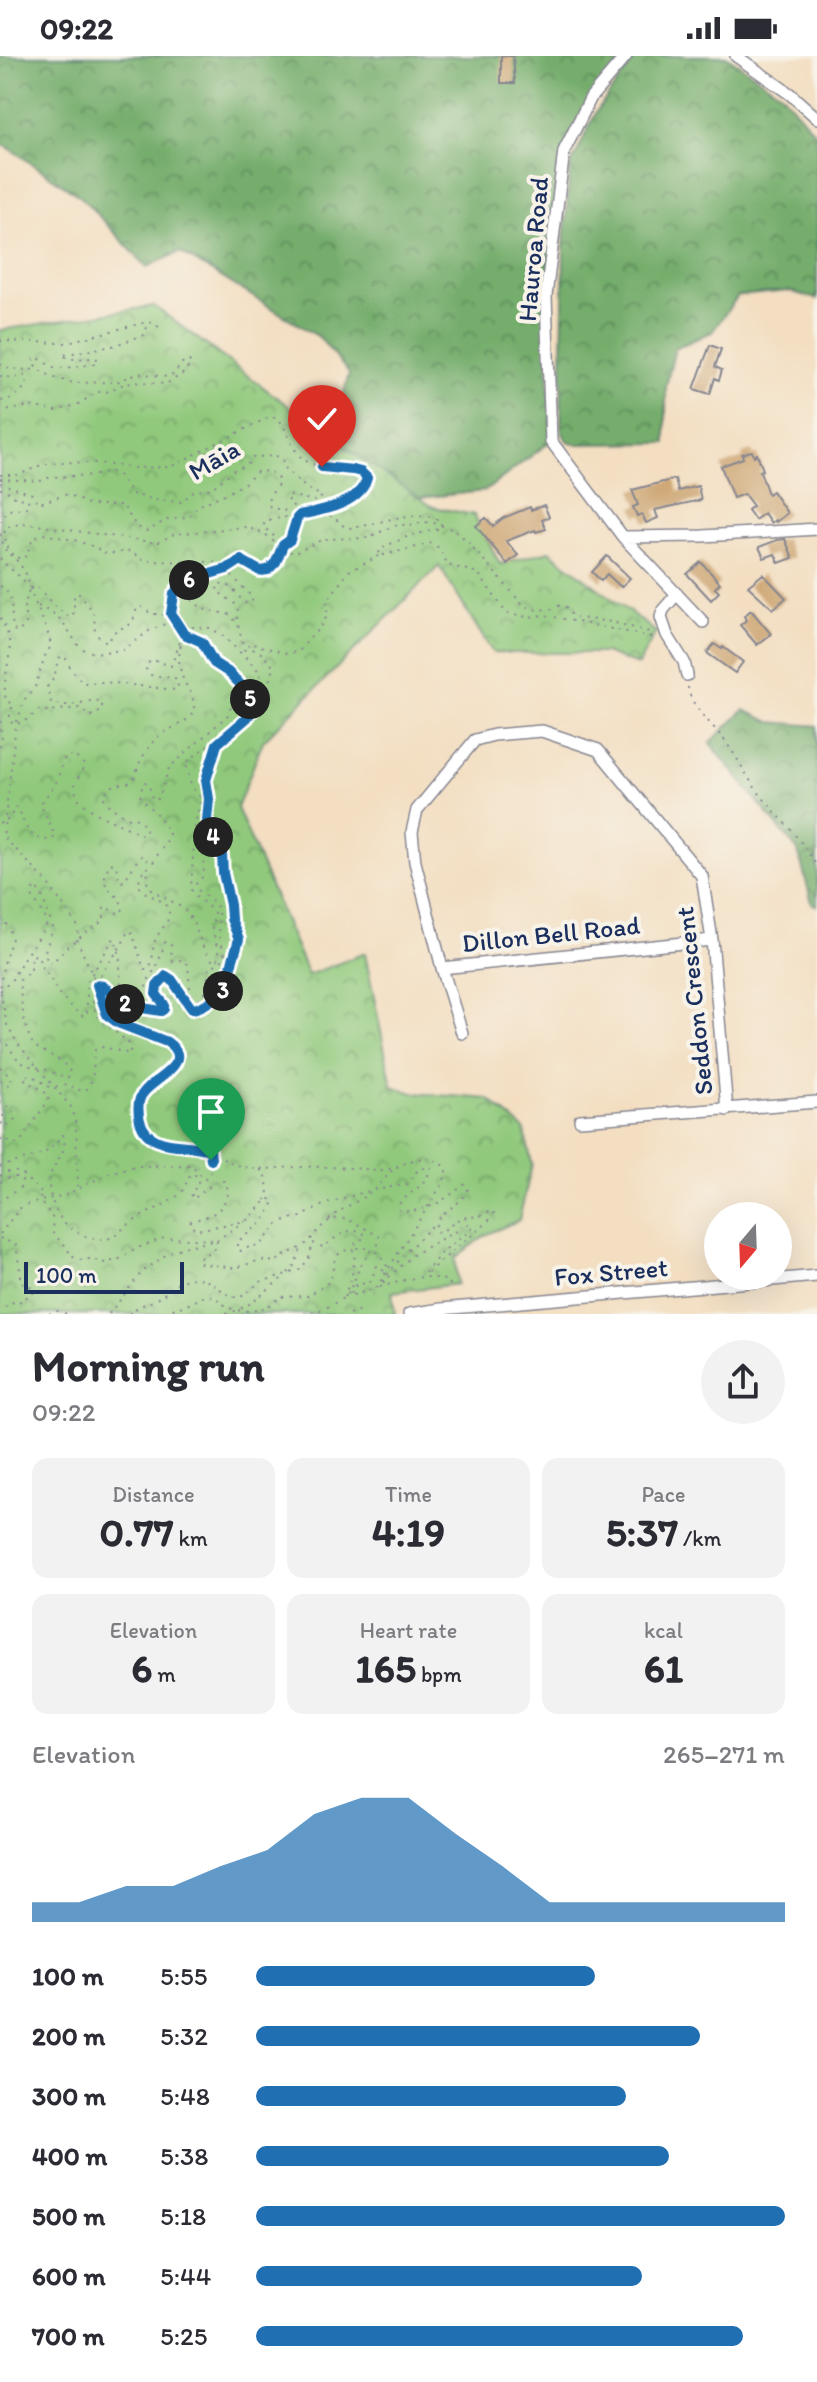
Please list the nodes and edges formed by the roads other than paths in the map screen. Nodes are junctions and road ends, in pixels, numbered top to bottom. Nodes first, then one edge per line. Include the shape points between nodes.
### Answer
1 (626, 56) edge
2 (736, 56) edge
3 (817, 118) edge
4 (817, 529) edge
5 (623, 537) junction
6 (677, 594) junction
7 (703, 622) dead end
8 (687, 675) road end
9 (712, 940) junction
10 (442, 968) junction
11 (462, 1033) dead end
12 (817, 1102) edge
13 (727, 1110) junction
14 (580, 1120) dead end
15 (817, 1276) edge
16 (409, 1314) edge

1 - 5 street, Hauroa Road via 591,97 564,151 546,296 551,441
2 - 3 street
4 - 5 street
5 - 6 street, Hauroa Road
6 - 7 street, Hauroa Road
6 - 8 street via 661,617
9 - 10 street, Dillon Bell Road
9 - 10 street, Seddon Crescent via 702,876 598,750 542,731 517,732 475,740 417,810 412,832 415,862
9 - 13 street, Seddon Crescent
10 - 11 street, Seddon Crescent
12 - 13 street
13 - 14 street
15 - 16 street, Fox Street

